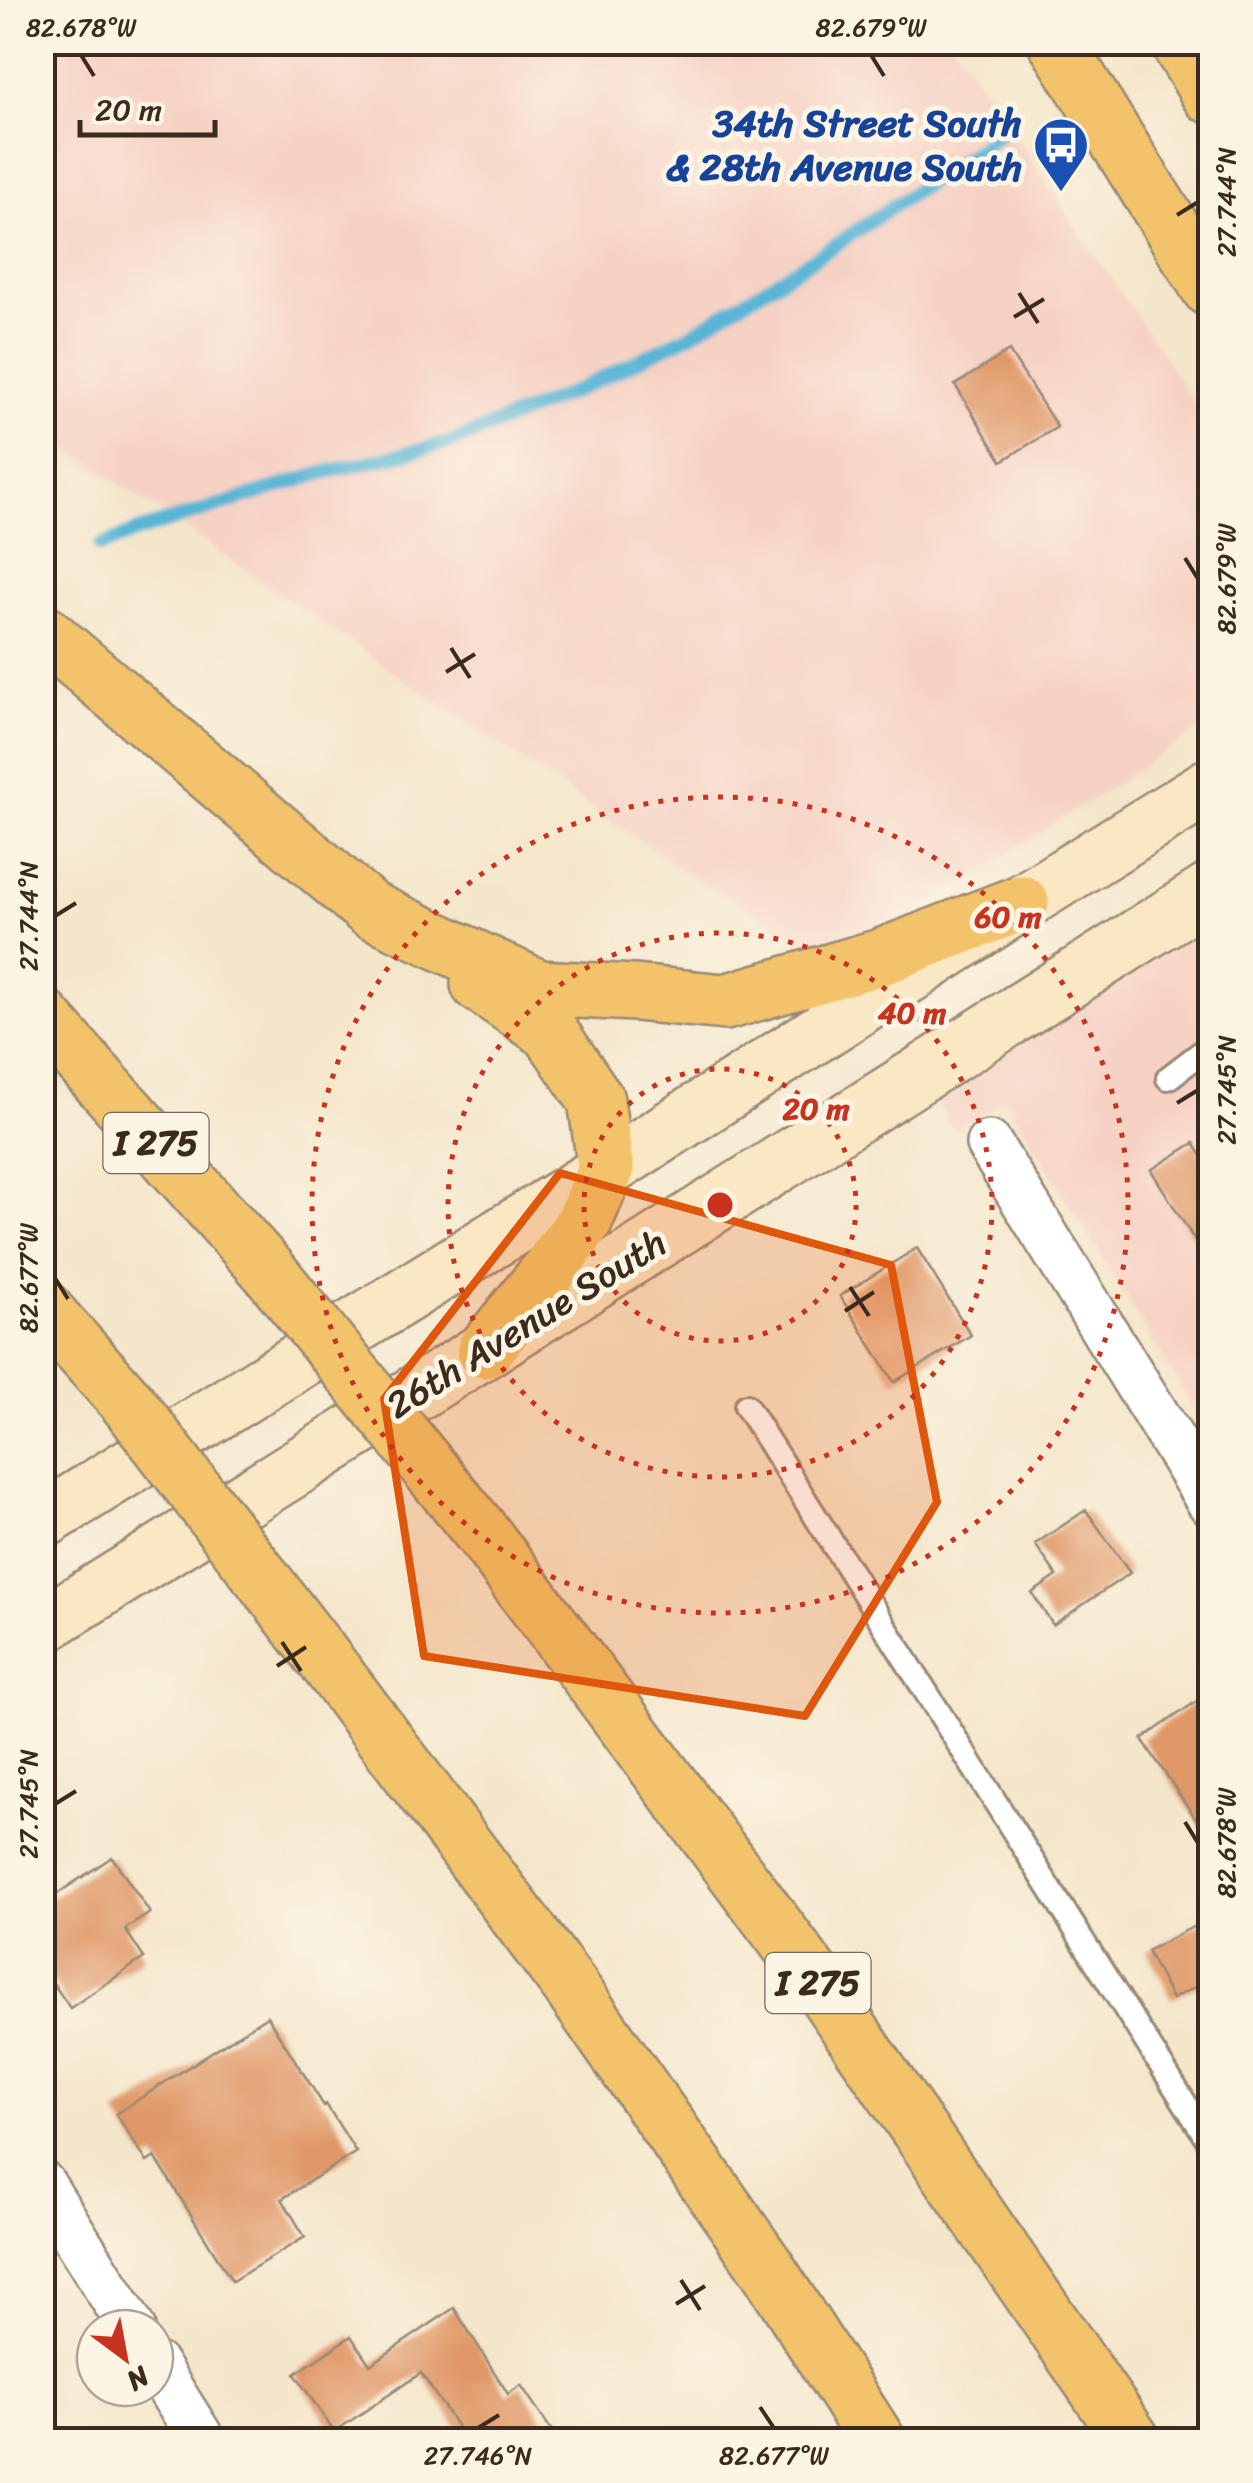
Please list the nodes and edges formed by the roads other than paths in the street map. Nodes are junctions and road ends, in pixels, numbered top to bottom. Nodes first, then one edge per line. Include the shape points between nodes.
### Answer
1 (1056, 42) edge
2 (1178, 42) edge
3 (1210, 95) edge
4 (1210, 289) edge
5 (42, 631) edge
6 (1210, 786) edge
7 (1210, 891) edge
8 (1021, 903) junction
9 (369, 909) junction
10 (42, 1016) edge
11 (1210, 1046) edge
12 (1168, 1078) dead end
13 (989, 1144) dead end
14 (606, 1170) junction
15 (42, 1307) edge
16 (485, 1350) junction
17 (746, 1406) dead end
18 (1210, 1502) edge
19 (42, 1520) edge
20 (42, 1626) edge
21 (1210, 2143) edge
22 (42, 2184) edge
23 (120, 2308) edge
24 (175, 2396) edge
25 (202, 2440) edge
26 (877, 2440) edge
27 (1132, 2440) edge

1 - 4 highway
2 - 3 highway
5 - 9 highway
6 - 8 main road
7 - 16 main road, 26th Avenue South
8 - 9 highway via 881,957 725,1002 539,988
8 - 14 main road
9 - 14 highway via 550,1032 596,1100
10 - 27 highway, I 275, bridge via 269,1271 486,1538 823,1990
11 - 12 lane
13 - 18 street
14 - 16 highway via 584,1222
14 - 19 main road
15 - 26 highway, bridge via 127,1402 570,1986 767,2268
16 - 20 main road, 26th Avenue South
17 - 21 lane
22 - 23 street
24 - 25 street

